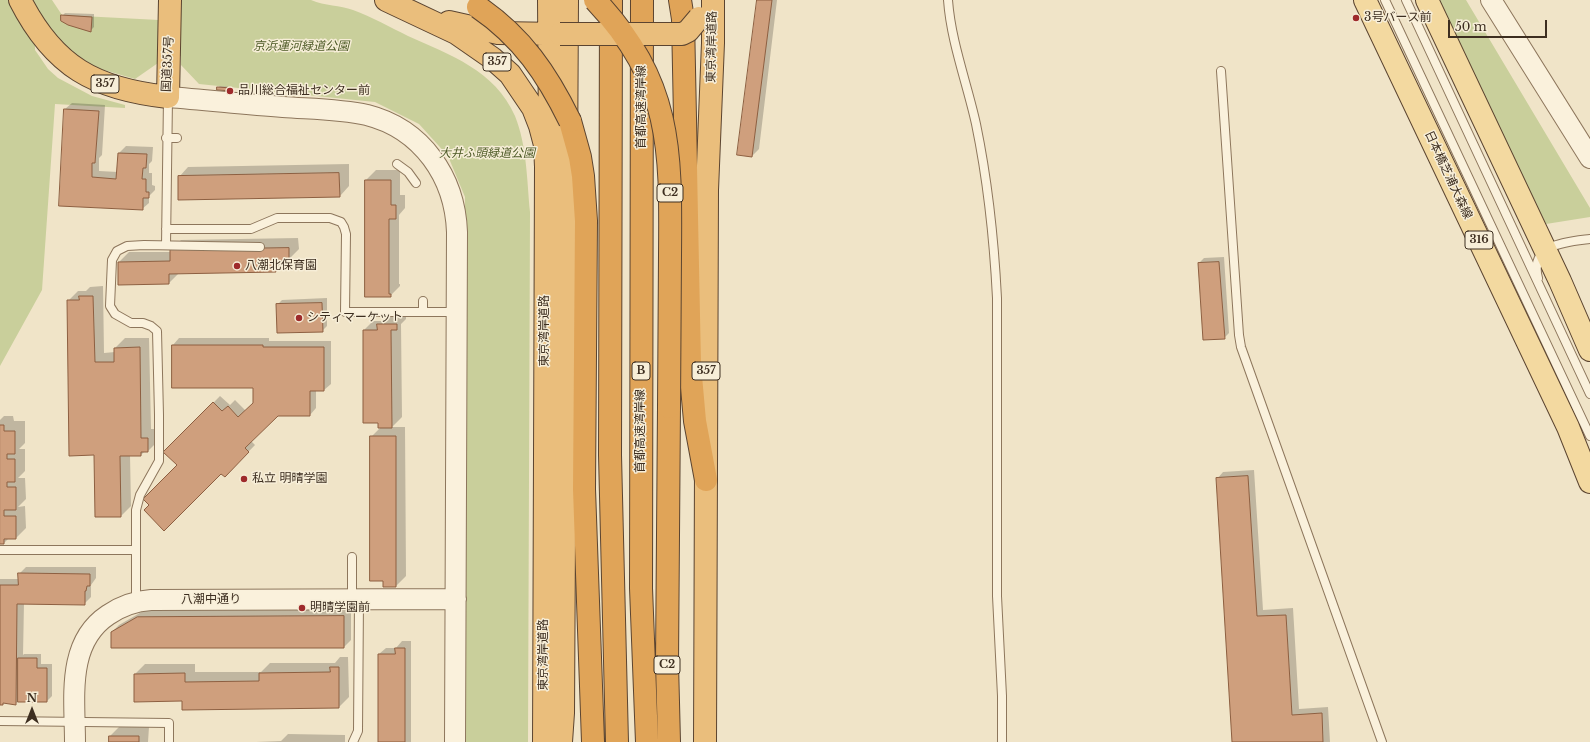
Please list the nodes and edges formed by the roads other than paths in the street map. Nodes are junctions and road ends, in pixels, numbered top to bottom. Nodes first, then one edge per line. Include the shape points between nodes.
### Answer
1 (20, 0) edge
2 (170, 0) edge
3 (466, 0) edge
4 (491, 0) edge
5 (549, 0) edge
6 (567, 0) edge
7 (595, 0) edge
8 (611, 0) edge
9 (642, 0) edge
10 (680, 0) edge
11 (713, 0) edge
12 (948, 0) edge
13 (1365, 0) edge
14 (1385, 0) edge
15 (1406, 0) edge
16 (1427, 0) edge
17 (1491, 0) edge
18 (389, 2) edge
19 (701, 9) edge
20 (554, 34) junction
21 (1221, 71) dead end
22 (168, 97) junction
23 (570, 121) junction
24 (166, 138) junction
25 (177, 138) dead end
26 (1590, 158) edge
27 (397, 164) dead end
28 (546, 167) junction
29 (416, 183) dead end
30 (166, 228) junction
31 (1590, 239) edge
32 (166, 245) junction
33 (260, 246) dead end
34 (1545, 249) junction
35 (1541, 290) junction
36 (423, 301) dead end
37 (423, 312) junction
38 (457, 312) junction
39 (1590, 350) edge
40 (1590, 394) edge
41 (1590, 436) edge
42 (706, 480) junction
43 (1590, 482) edge
44 (0, 550) edge
45 (135, 550) junction
46 (352, 557) dead end
47 (667, 588) junction
48 (355, 600) junction
49 (456, 600) junction
50 (136, 602) junction
51 (0, 721) edge
52 (75, 722) junction
53 (75, 742) edge
54 (169, 742) edge
55 (353, 742) edge
56 (455, 742) edge
57 (544, 742) edge
58 (561, 742) edge
59 (593, 742) edge
60 (616, 742) edge
61 (646, 742) edge
62 (669, 742) edge
63 (684, 742) edge
64 (705, 742) edge
65 (1002, 742) edge
66 (1382, 742) edge

1 - 22 highway, 国道357号 / 357 via 52,48 79,72 114,87
2 - 22 highway, 国道357号
3 - 23 highway, bridge via 502,25 532,56
4 - 23 highway, bridge via 516,23 539,54 559,90
5 - 20 highway, 357
6 - 58 highway, 東京湾岸道路
7 - 47 highway, C2, bridge via 612,18 648,74 665,129 668,152 670,194
8 - 60 highway via 610,455
9 - 61 highway, 首都高速湾岸線 / B via 641,588
10 - 42 highway via 683,19 690,364
11 - 42 highway, 東京湾岸道路 / 357 via 707,190
12 - 65 lane via 949,15 984,165 995,253 997,596
13 - 43 main road, 日本橋芝浦大森線 / 316 via 1568,427
14 - 41 lane
15 - 35 lane
16 - 34 main road
17 - 26 street
18 - 20 highway via 445,22 498,33
18 - 28 highway, 東京湾岸道路 / 357 via 456,33 510,74 532,108 540,126
19 - 20 highway, bridge via 688,31 682,34
20 - 28 highway, 357 via 550,144
21 - 66 lane via 1241,347
22 - 24 lane
22 - 38 street via 354,113 382,120 405,132 433,159 451,193 456,222
23 - 59 highway via 580,157 585,198 584,489
24 - 25 lane
24 - 30 lane
27 - 29 lane via 408,172
28 - 57 highway, 東京湾岸道路 / 357
30 - 32 lane
30 - 37 lane via 251,229 277,218 330,218 341,222 346,234 345,312
31 - 34 lane
32 - 33 lane
32 - 45 lane via 127,246 117,251 112,260 110,306 114,314 131,323 151,326 156,331 159,461 137,504
34 - 35 lane via 1537,265
34 - 39 main road
35 - 40 lane
36 - 37 lane
37 - 38 lane
38 - 49 street
42 - 64 highway, 東京湾岸道路 / 357
44 - 45 lane
45 - 50 lane
46 - 48 lane
47 - 62 highway, C2
47 - 63 highway via 680,681
48 - 49 street, 八潮中通り
48 - 50 street, 八潮中通り
48 - 55 lane via 358,731
49 - 56 street
50 - 52 street, 八潮中通り via 119,608 100,620 85,640 77,664
51 - 52 lane
52 - 53 street, 八潮中通り
52 - 54 lane via 169,723

